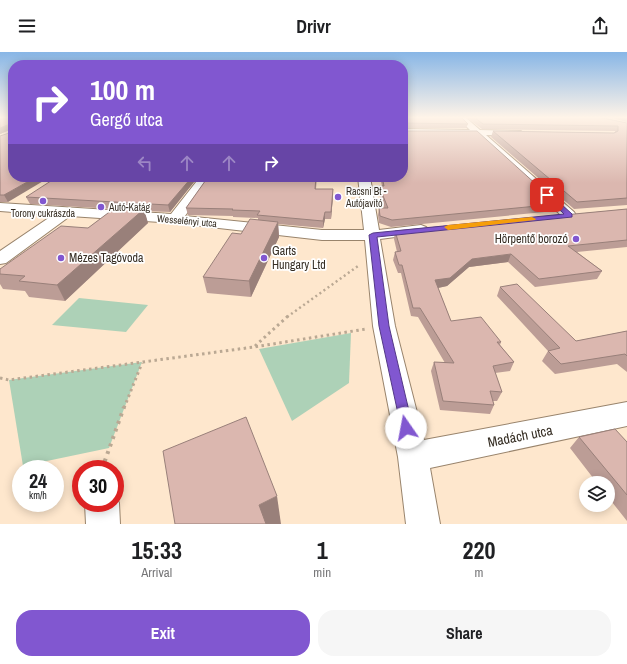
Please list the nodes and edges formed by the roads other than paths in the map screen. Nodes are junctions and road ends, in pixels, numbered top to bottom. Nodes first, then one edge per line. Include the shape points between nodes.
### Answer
1 (486, 139) edge
2 (202, 182) edge
3 (365, 182) edge
4 (31, 196) edge
5 (6, 207) edge
6 (66, 212) junction
7 (554, 217) edge
8 (175, 219) junction
9 (436, 229) edge
10 (374, 245) junction
11 (0, 259) edge
12 (627, 414) edge
13 (413, 457) junction
14 (102, 512) edge
15 (103, 524) edge
16 (423, 524) edge

1 - 7 street via 577,215
2 - 8 street
3 - 10 street
4 - 5 street
5 - 6 street, Wesselényi utca
6 - 8 street, Wesselényi utca
6 - 11 street
8 - 10 street, Wesselényi utca via 322,235
9 - 10 street, Wesselényi utca
10 - 13 street via 384,326
12 - 13 street, Madách utca
13 - 16 street
14 - 15 street

